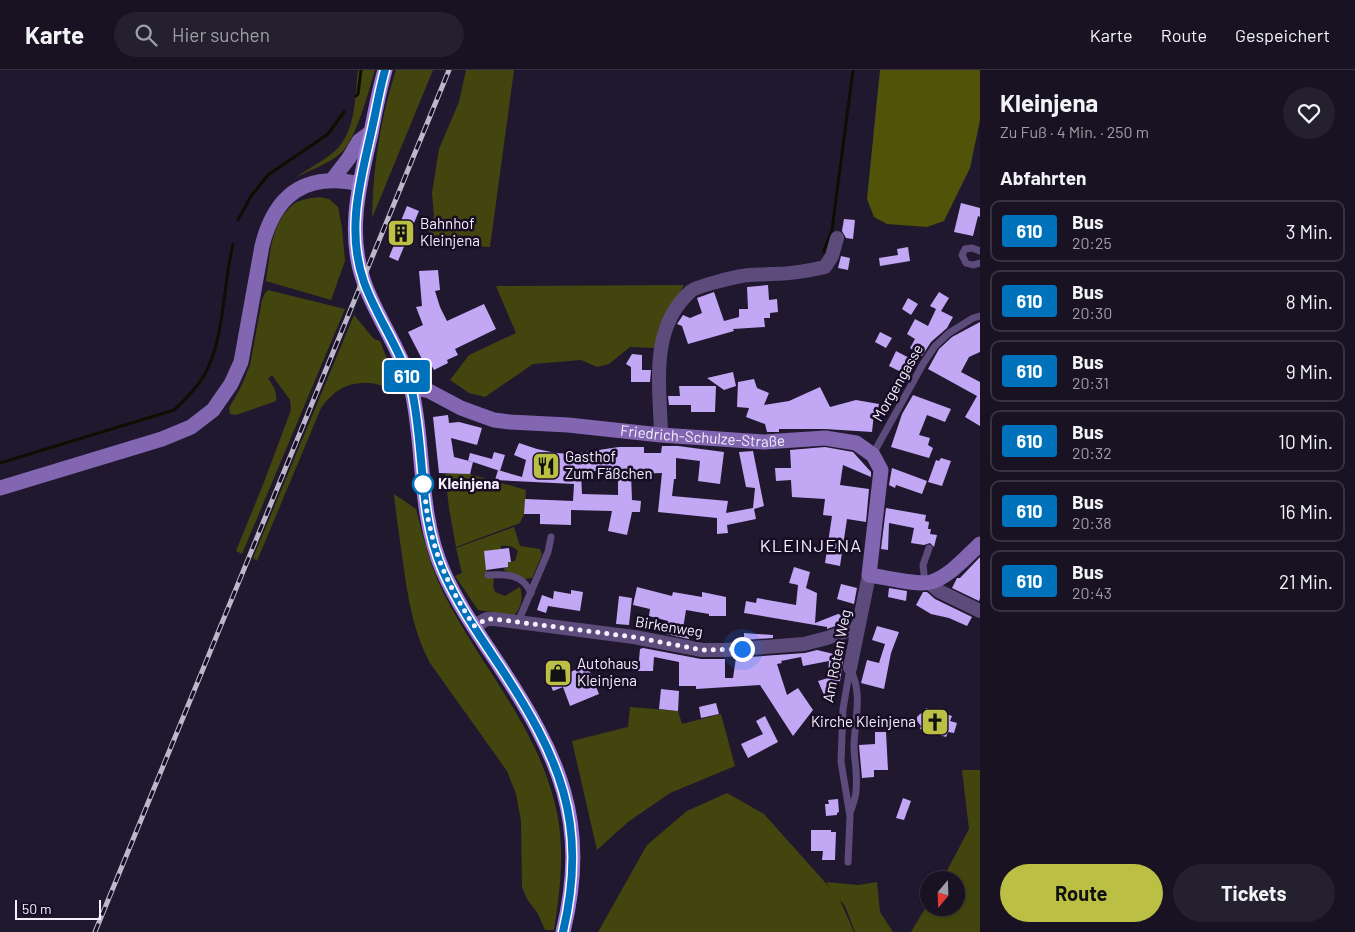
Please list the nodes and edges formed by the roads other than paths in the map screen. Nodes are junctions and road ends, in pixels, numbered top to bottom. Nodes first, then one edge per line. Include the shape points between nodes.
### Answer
1 (385, 70) edge
2 (371, 132) junction
3 (332, 180) junction
4 (360, 184) junction
5 (838, 238) dead end
6 (980, 251) edge
7 (980, 263) edge
8 (980, 316) edge
9 (412, 390) junction
10 (661, 435) junction
11 (873, 455) junction
12 (0, 488) edge
13 (551, 536) dead end
14 (980, 544) edge
15 (929, 548) dead end
16 (488, 575) dead end
17 (870, 575) junction
18 (928, 583) junction
19 (531, 593) junction
20 (980, 611) edge
21 (518, 622) junction
22 (474, 626) junction
23 (858, 627) junction
24 (850, 668) junction
25 (850, 816) junction
26 (848, 862) dead end
27 (563, 932) edge

1 - 2 main road
2 - 3 street via 359,142
2 - 4 main road
3 - 4 street
3 - 12 street via 290,194 270,220 262,246 241,362 213,410 191,427 162,439
4 - 9 main road via 355,242 360,268 371,301 399,355
5 - 10 street via 825,267 742,276 692,289 676,309 661,340
6 - 7 lane via 965,249 962,255 966,263
8 - 11 lane, Morgengasse via 948,334 935,346
9 - 10 street, Friedrich-Schulze-Straße via 421,389 494,420
9 - 22 main road via 434,546 449,584
10 - 11 street, Friedrich-Schulze-Straße via 764,442 825,438 856,443
11 - 17 street via 881,470
13 - 19 lane
14 - 18 street via 949,572
15 - 18 lane via 923,564
16 - 19 lane via 514,577 527,585
17 - 18 street
17 - 23 street, Am Roten Weg
18 - 20 street
19 - 21 lane
21 - 22 street, Birkenweg via 487,619
21 - 23 street, Birkenweg via 634,637 702,650 804,644
22 - 27 main road via 532,717 553,758 565,796 572,832 573,869
23 - 24 street, Am Roten Weg
24 - 25 lane, Am Roten Weg via 843,709 841,762
24 - 25 lane via 858,696 854,746 856,791
25 - 26 lane, Am Roten Weg

